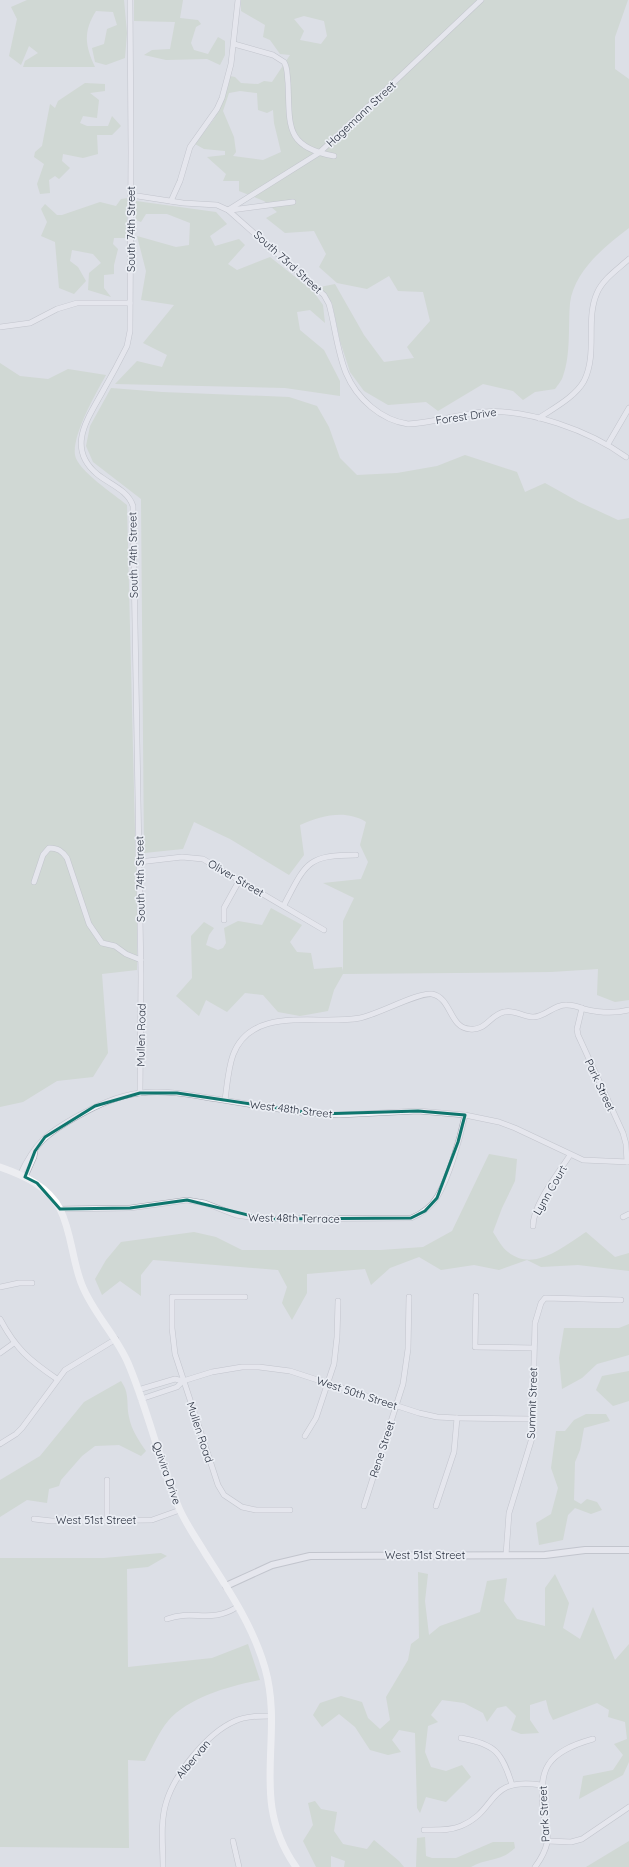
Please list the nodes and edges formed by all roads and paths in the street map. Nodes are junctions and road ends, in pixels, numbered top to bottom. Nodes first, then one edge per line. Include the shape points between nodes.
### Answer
1 (130, 0) edge
2 (238, 0) edge
3 (481, 0) edge
4 (234, 44) junction
5 (319, 153) junction
6 (334, 156) dead end
7 (131, 195) junction
8 (171, 201) junction
9 (293, 202) dead end
10 (228, 210) junction
11 (629, 260) edge
12 (130, 303) junction
13 (0, 327) edge
14 (356, 390) joint
15 (629, 408) edge
16 (539, 418) junction
17 (608, 444) junction
18 (626, 457) dead end
19 (356, 855) dead end
20 (139, 862) junction
21 (240, 879) junction
22 (34, 882) dead end
23 (284, 905) junction
24 (224, 920) dead end
25 (324, 930) dead end
26 (141, 960) junction
27 (142, 976) joint
28 (582, 1008) junction
29 (629, 1010) edge
30 (140, 1093) junction
31 (225, 1100) junction
32 (465, 1115) junction
33 (570, 1155) junction
34 (628, 1162) edge
35 (0, 1167) edge
36 (22, 1176) junction
37 (60, 1209) junction
38 (629, 1214) edge
39 (623, 1217) dead end
40 (533, 1226) dead end
41 (32, 1283) dead end
42 (0, 1288) edge
43 (476, 1296) dead end
44 (245, 1297) dead end
45 (409, 1297) dead end
46 (621, 1300) dead end
47 (338, 1301) dead end
48 (0, 1319) edge
49 (116, 1339) junction
50 (14, 1343) junction
51 (534, 1348) junction
52 (0, 1353) edge
53 (57, 1379) junction
54 (183, 1381) junction
55 (328, 1383) junction
56 (138, 1390) junction
57 (142, 1398) junction
58 (397, 1406) junction
59 (457, 1418) junction
60 (533, 1419) junction
61 (305, 1436) dead end
62 (0, 1444) edge
63 (107, 1480) dead end
64 (364, 1506) dead end
65 (436, 1506) dead end
66 (180, 1510) junction
67 (290, 1510) dead end
68 (34, 1519) dead end
69 (107, 1520) junction
70 (629, 1550) edge
71 (506, 1555) junction
72 (226, 1586) junction
73 (237, 1607) junction
74 (168, 1619) dead end
75 (271, 1716) junction
76 (461, 1738) dead end
77 (593, 1739) dead end
78 (512, 1785) junction
79 (541, 1785) junction
80 (629, 1807) edge
81 (424, 1830) dead end
82 (233, 1841) dead end
83 (548, 1841) junction
84 (163, 1867) edge
85 (239, 1867) edge
86 (296, 1867) edge
87 (535, 1867) edge

1 - 7 street, South 74th Street
2 - 4 street
3 - 5 street, Hagemann Street
4 - 5 street via 277,56 284,62 292,132 297,140
4 - 8 street via 222,98 190,147
5 - 6 street
5 - 10 street, Hagemann Street
7 - 8 street
7 - 12 street, South 74th Street
8 - 10 street via 217,205
9 - 10 street
10 - 14 street, South 73rd Street via 324,295 329,304 346,373
11 - 16 street via 608,278 598,292 593,310 590,361 583,382
12 - 13 street via 77,303 30,324
12 - 20 street, South 74th Street via 127,346 84,427 81,447 86,463 92,470 125,494 133,506
14 - 16 street, Forest Drive via 381,415 403,423 412,424 497,411
15 - 17 street
16 - 17 street, Forest Drive
17 - 18 street, Forest Drive
19 - 23 street via 326,856 311,863
20 - 21 street, Oliver Street via 193,856
20 - 26 street, South 74th Street
21 - 23 street, Oliver Street
21 - 24 street via 224,908
22 - 26 street via 43,856 49,848 63,852 89,924 102,943 115,946
23 - 25 street, Oliver Street
26 - 27 street, South 74th Street
27 - 30 street, Mullen Road
28 - 29 street via 610,1013
28 - 31 street via 566,1004 536,1017 510,1011 503,1012 484,1027 472,1030 457,1023 440,998 424,994 361,1018 271,1022 248,1034 235,1050
28 - 34 street, Park Street via 578,1036 623,1133
30 - 31 street, West 48th Street via 167,1092
30 - 36 street, West 48th Street via 95,1106 51,1132 39,1143
31 - 32 street, West 48th Street via 318,1114 354,1115 418,1111
32 - 33 street, West 48th Street via 515,1128 542,1139
32 - 37 street, West 48th Terrace via 437,1198 425,1211 411,1218 264,1219 236,1215 187,1200 130,1208
33 - 34 street, West 48th Street via 593,1162
33 - 40 street, Lynn Court via 538,1207
35 - 36 main road, Quivira Drive
36 - 37 main road, Quivira Drive via 37,1183
37 - 49 main road, Quivira Drive via 86,1295
38 - 39 street
41 - 42 street via 19,1283
43 - 51 street via 475,1347
44 - 54 street, Mullen Road via 172,1297 173,1346
45 - 58 street, Rene Street via 408,1349
46 - 51 street, Summit Street via 545,1298 535,1323
47 - 55 street via 336,1351
48 - 50 street
49 - 53 street via 68,1367
49 - 56 main road, Quivira Drive
50 - 52 street
50 - 53 street via 28,1359
51 - 60 street, Summit Street
53 - 62 street via 22,1428
54 - 55 street, West 50th Street via 226,1369 259,1367 290,1371
54 - 56 street, West 50th Street via 175,1379
54 - 57 street, West 50th Street via 177,1387
54 - 67 street, Mullen Road via 214,1475 224,1495 235,1504 250,1510
55 - 58 street, West 50th Street
55 - 61 street via 316,1418
56 - 57 main road, Quivira Drive
57 - 66 main road, Quivira Drive
58 - 59 street, West 50th Street via 437,1417
58 - 64 street, Rene Street
59 - 60 street, West 50th Street
59 - 65 street via 454,1452
60 - 71 street, Summit Street via 530,1446 508,1519
63 - 69 street
66 - 69 street, West 51st Street via 152,1520
66 - 72 main road, Quivira Drive
68 - 69 street, West 51st Street
70 - 71 street, West 51st Street
71 - 72 street, West 51st Street via 310,1556 272,1565
72 - 73 main road, Quivira Drive
73 - 74 street via 212,1617 181,1615
73 - 75 main road, Quivira Drive via 264,1664 270,1688
75 - 84 street, Albervan via 241,1718 219,1730 177,1777 164,1811
75 - 86 main road, Quivira Drive via 271,1809 277,1835
76 - 78 street via 480,1741 494,1750 502,1758
77 - 79 street, Park Street via 562,1751 549,1766
78 - 79 street
78 - 81 street via 494,1795 474,1818 462,1826
79 - 83 street, Park Street
80 - 83 street via 582,1839 571,1842
82 - 85 street
83 - 87 street, Park Street via 543,1857

